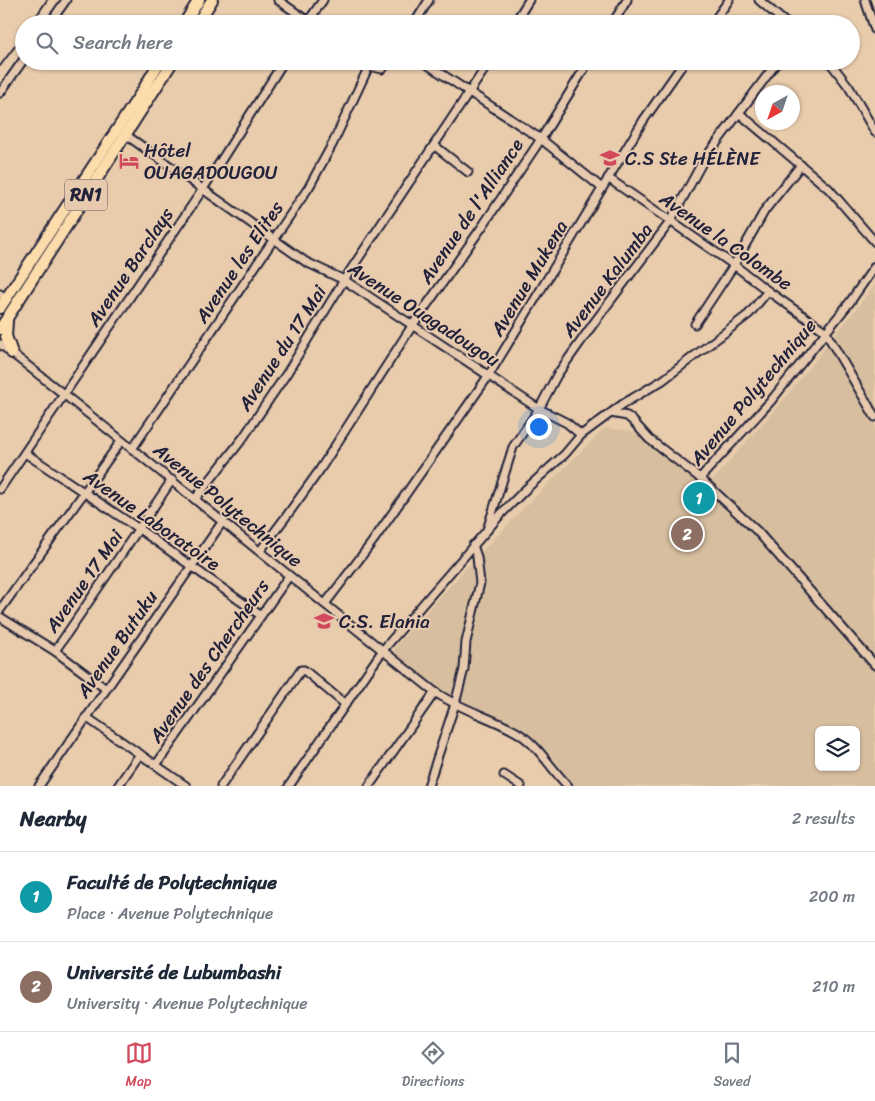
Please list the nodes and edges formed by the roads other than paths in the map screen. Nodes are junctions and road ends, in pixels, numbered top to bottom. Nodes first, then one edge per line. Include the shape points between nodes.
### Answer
1 (66, 0) edge
2 (199, 0) edge
3 (212, 0) edge
4 (278, 0) edge
5 (323, 0) edge
6 (429, 0) edge
7 (529, 0) edge
8 (627, 0) edge
9 (729, 0) edge
10 (759, 0) edge
11 (865, 0) edge
12 (55, 15) edge
13 (190, 15) edge
14 (203, 15) edge
15 (298, 15) edge
16 (314, 15) edge
17 (420, 15) edge
18 (520, 15) edge
19 (618, 15) edge
20 (718, 15) edge
21 (776, 15) edge
22 (875, 30) edge
23 (17, 70) edge
24 (155, 70) edge
25 (167, 70) edge
26 (278, 70) edge
27 (363, 70) edge
28 (435, 70) edge
29 (485, 70) edge
30 (583, 70) edge
31 (679, 70) edge
32 (771, 70) edge
33 (836, 70) edge
34 (0, 93) edge
35 (470, 94) junction
36 (739, 113) junction
37 (875, 132) edge
38 (120, 136) junction
39 (540, 139) junction
40 (434, 146) junction
41 (801, 165) junction
42 (468, 172) dead end
43 (608, 178) junction
44 (602, 188) junction
45 (203, 189) junction
46 (670, 222) junction
47 (274, 239) junction
48 (875, 242) edge
49 (734, 265) junction
50 (875, 266) edge
51 (344, 280) junction
52 (768, 291) junction
53 (3, 296) edge
54 (0, 308) edge
55 (7, 318) junction
56 (695, 324) dead end
57 (412, 326) junction
58 (0, 329) edge
59 (825, 331) junction
60 (0, 344) edge
61 (7, 351) edge
62 (489, 375) junction
63 (64, 394) junction
64 (539, 409) junction
65 (611, 413) junction
66 (875, 417) edge
67 (582, 435) junction
68 (121, 441) junction
69 (132, 449) junction
70 (25, 452) junction
71 (700, 478) junction
72 (172, 480) junction
73 (0, 490) edge
74 (84, 493) junction
75 (196, 498) junction
76 (223, 521) junction
77 (139, 529) junction
78 (487, 530) junction
79 (473, 545) junction
80 (260, 551) junction
81 (191, 567) junction
82 (289, 576) junction
83 (325, 604) junction
84 (0, 610) edge
85 (260, 615) junction
86 (0, 617) edge
87 (383, 650) junction
88 (55, 651) junction
89 (875, 665) edge
90 (106, 689) junction
91 (435, 692) junction
92 (345, 704) junction
93 (455, 704) junction
94 (86, 717) junction
95 (140, 754) junction
96 (156, 765) junction
97 (504, 775) dead end
98 (429, 784) edge
99 (39, 786) edge
100 (118, 786) edge
101 (186, 786) edge
102 (221, 786) edge
103 (289, 786) edge
104 (369, 786) edge
105 (437, 786) edge
106 (521, 786) edge
107 (568, 786) edge

1 - 12 street
2 - 13 highway
3 - 14 highway
4 - 15 street
5 - 16 street
6 - 17 street
7 - 18 street
8 - 19 street
9 - 20 street
10 - 21 street
11 - 22 street
23 - 34 street
24 - 38 highway, RN1
25 - 38 highway, RN1
26 - 45 street, Avenue Barclays
27 - 47 street, Avenue les Elites via 333,143 309,187
28 - 35 street
29 - 35 street, Avenue du 17 Mai
30 - 39 street, Avenue de l'Alliance
31 - 43 street, Avenue Mukena
32 - 36 street, Avenue Kalumba
33 - 37 street
35 - 39 street
35 - 40 street, Avenue du 17 Mai
36 - 41 street
36 - 46 street, Avenue Kalumba via 700,166
38 - 45 street, Avenue Ouagadougou
38 - 53 highway, RN1
38 - 55 highway, RN1
39 - 44 street
39 - 57 street, Avenue de l'Alliance
40 - 42 street
40 - 51 street, Avenue du 17 Mai
41 - 48 street via 838,198
41 - 49 street via 769,204
43 - 44 street, Avenue Mukena
43 - 46 street, Avenue la Colombe
44 - 62 street, Avenue Mukena
45 - 47 street, Avenue Ouagadougou
45 - 63 street, Avenue Barclays
46 - 49 street, Avenue la Colombe
46 - 64 street, Avenue Kalumba via 557,375
47 - 51 street, Avenue Ouagadougou via 306,262
47 - 69 street, Avenue les Elites
49 - 52 street, Avenue la Colombe
49 - 56 street
50 - 59 street, Avenue Polytechnique
51 - 57 street, Avenue Ouagadougou
51 - 75 street, Avenue du 17 Mai via 260,413
52 - 59 street, Avenue la Colombe
52 - 65 street via 749,314 663,380
53 - 54 highway, RN1
55 - 58 highway, RN1
55 - 61 highway
57 - 62 street, Avenue Ouagadougou
57 - 80 street, Avenue de l'Alliance via 319,471
59 - 66 street
59 - 71 street, Avenue Polytechnique via 770,402
60 - 61 street, Avenue Polytechnique
61 - 63 street, Avenue Polytechnique
62 - 64 street, Avenue Ouagadougou
62 - 83 street, Avenue Mukena
63 - 68 street, Avenue Polytechnique
63 - 70 street, Avenue Barclays
64 - 67 street, Avenue Ouagadougou via 567,423
64 - 78 street, Avenue Kalumba via 513,447
65 - 67 street
65 - 71 street via 627,416 649,439
67 - 78 street
68 - 69 street, Avenue Polytechnique
68 - 74 street
69 - 72 street, Avenue Polytechnique
70 - 73 street, Avenue Barclays
70 - 74 street, Avenue Laboratoire
71 - 89 street, Avenue Polytechnique via 762,536
72 - 75 street, Avenue Polytechnique
72 - 77 street, Avenue 17 Mai
74 - 77 street, Avenue Laboratoire
74 - 84 street
75 - 76 street, Avenue Polytechnique
76 - 80 street, Avenue Polytechnique
76 - 81 street, Avenue Butuku
77 - 81 street, Avenue Laboratoire
77 - 88 street, Avenue 17 Mai
78 - 79 street
79 - 87 street
79 - 93 street via 480,583
80 - 82 street, Avenue Polytechnique
81 - 85 street, Avenue Laboratoire
81 - 90 street, Avenue Butuku
82 - 83 street, Avenue Polytechnique
82 - 85 street, Avenue des Chercheurs
83 - 87 street, Avenue Polytechnique
85 - 96 street, Avenue des Chercheurs
86 - 88 street
87 - 91 street, Avenue Polytechnique
87 - 92 street
88 - 90 street
90 - 94 street, Avenue Butuku
91 - 93 street, Avenue Polytechnique
91 - 104 street
92 - 102 street via 301,670
92 - 103 street
93 - 98 street
93 - 107 street, Avenue Polytechnique via 518,733
94 - 95 street
94 - 99 street, Avenue Butuku
95 - 96 street
95 - 100 street
96 - 101 street
97 - 106 street
98 - 105 street

